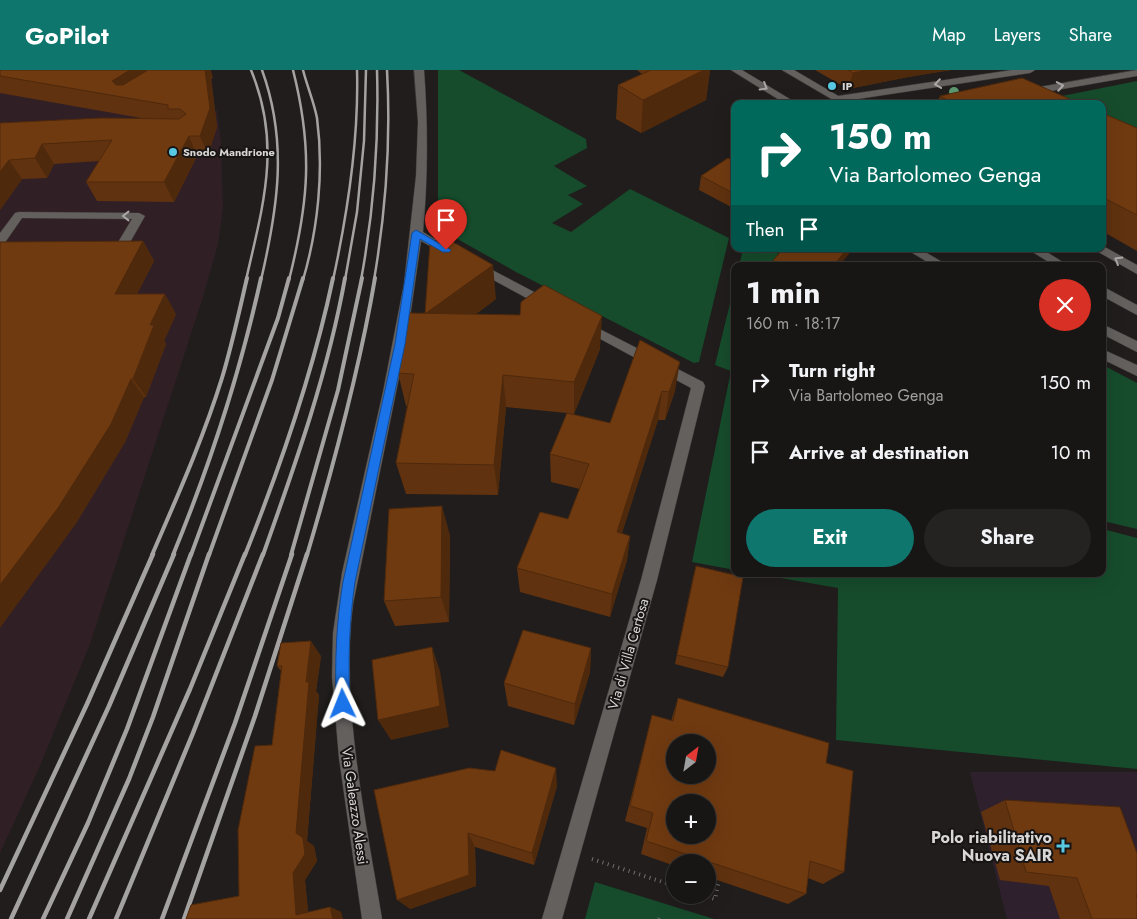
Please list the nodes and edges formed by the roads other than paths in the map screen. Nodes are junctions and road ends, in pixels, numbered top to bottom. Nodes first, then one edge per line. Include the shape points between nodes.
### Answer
1 (419, 70) edge
2 (736, 70) edge
3 (787, 70) edge
4 (1030, 70) edge
5 (1137, 72) edge
6 (987, 77) junction
7 (1000, 86) edge
8 (786, 100) edge
9 (841, 100) edge
10 (849, 100) edge
11 (1027, 100) edge
12 (416, 233) junction
13 (3, 246) edge
14 (93, 248) edge
15 (917, 252) edge
16 (1039, 252) edge
17 (1104, 252) edge
18 (936, 262) edge
19 (1056, 262) edge
20 (1137, 270) edge
21 (1106, 292) edge
22 (559, 311) edge
23 (1137, 311) edge
24 (576, 320) edge
25 (1106, 330) edge
26 (1137, 347) edge
27 (1106, 355) edge
28 (1137, 371) edge
29 (372, 919) edge
30 (552, 919) edge

1 - 12 street, Via Galeazzo Alessi via 423,147
2 -> 8 street
3 - 9 street
4 - 6 street
11 -> 5 street via 1020,95
6 - 7 street
6 -> 10 street
12 - 22 street
12 - 29 street, Via Galeazzo Alessi via 400,344 349,582 342,640 343,704 353,806
14 -> 13 street via 121,248 139,216 19,215
15 - 18 street
16 - 19 street
20 -> 17 street
21 - 23 street
24 - 30 street, Via di Villa Certosa via 698,386 649,580
25 - 26 street
27 - 28 street

